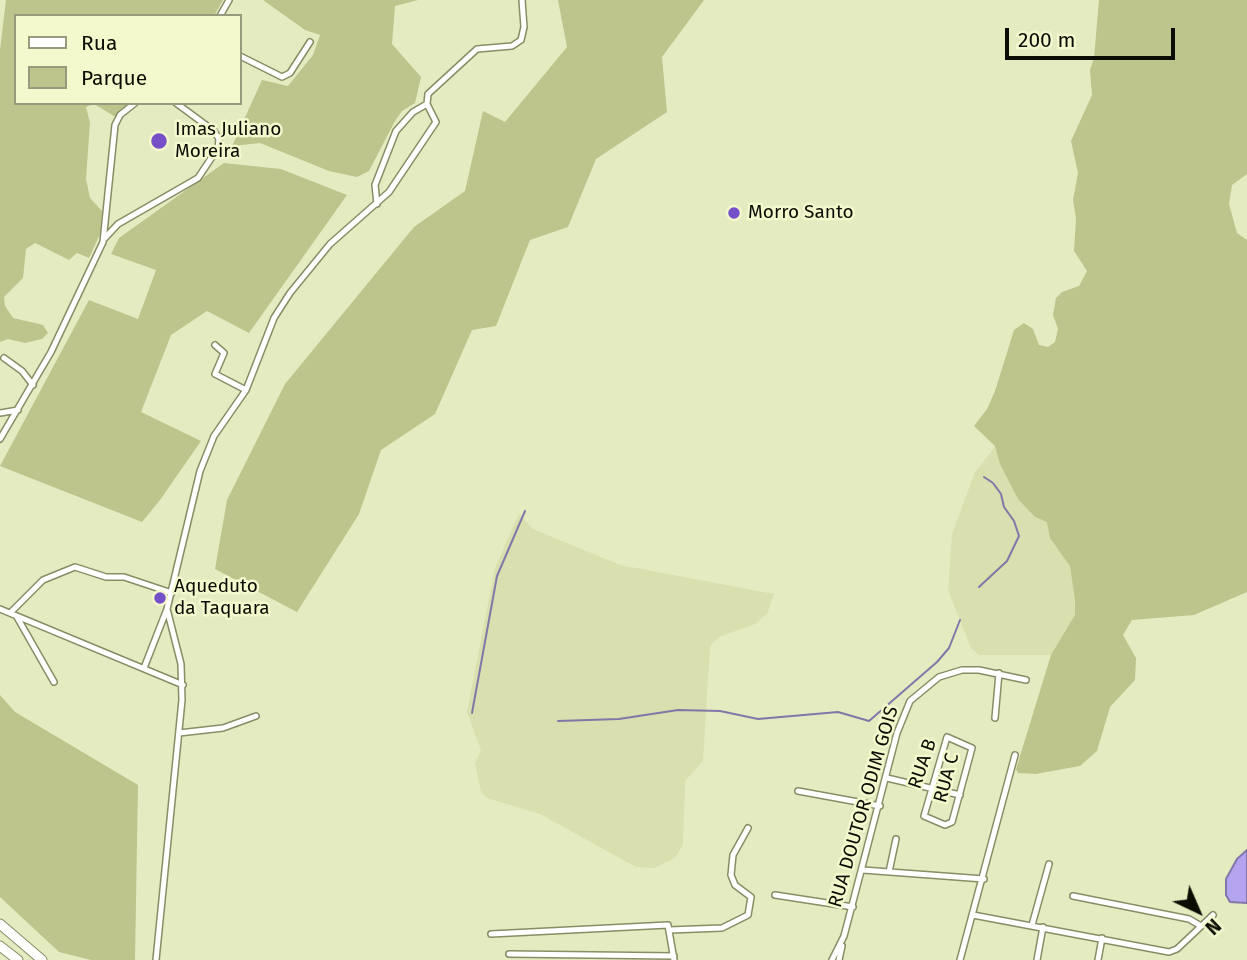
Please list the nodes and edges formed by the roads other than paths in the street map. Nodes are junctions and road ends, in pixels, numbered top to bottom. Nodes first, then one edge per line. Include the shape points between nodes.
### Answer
1 (522, 0) edge
2 (310, 42) dead end
3 (242, 56) edge
4 (426, 104) junction
5 (132, 105) edge
6 (183, 106) edge
7 (377, 204) junction
8 (103, 242) junction
9 (215, 345) dead end
10 (4, 358) dead end
11 (33, 385) junction
12 (246, 390) junction
13 (18, 410) junction
14 (0, 413) edge
15 (0, 439) edge
16 (171, 595) junction
17 (167, 608) junction
18 (0, 609) edge
19 (10, 613) junction
20 (17, 617) junction
21 (144, 668) junction
22 (999, 673) junction
23 (1026, 680) dead end
24 (54, 681) dead end
25 (183, 685) junction
26 (256, 716) dead end
27 (995, 718) dead end
28 (178, 733) junction
29 (968, 744) joint
30 (1015, 755) dead end
31 (887, 778) junction
32 (930, 788) junction
33 (798, 791) dead end
34 (960, 795) junction
35 (880, 806) junction
36 (952, 822) joint
37 (748, 828) dead end
38 (896, 839) dead end
39 (1049, 864) dead end
40 (863, 870) junction
41 (889, 872) junction
42 (984, 879) junction
43 (775, 895) dead end
44 (1073, 896) dead end
45 (853, 907) junction
46 (973, 915) junction
47 (1213, 915) dead end
48 (0, 924) edge
49 (1032, 925) junction
50 (1201, 926) junction
51 (1043, 927) junction
52 (668, 928) junction
53 (491, 934) dead end
54 (844, 936) junction
55 (1102, 938) junction
56 (0, 946) edge
57 (509, 954) dead end
58 (674, 958) edge
59 (18, 960) edge
60 (42, 960) edge
61 (156, 960) edge
62 (832, 960) edge
63 (839, 960) edge
64 (960, 960) edge
65 (1037, 960) edge
66 (1098, 960) edge

1 - 4 street via 521,40 512,46 477,49 428,94
2 - 3 street via 290,73 282,77
4 - 7 street via 396,131 375,185
4 - 7 street via 436,122
5 - 8 street via 115,125
6 - 8 street via 214,131 218,148 198,178 118,223
7 - 12 street via 330,244 290,293 274,318
8 - 11 street
9 - 12 street via 224,353 215,374
10 - 11 street
11 - 13 street
12 - 16 street via 214,436 200,471
13 - 14 street
13 - 15 street
16 - 17 street
16 - 19 street via 124,577 106,577 75,567 43,580
17 - 21 street
17 - 25 street
18 - 19 street
19 - 20 street
20 - 21 street
20 - 24 street
21 - 25 street
22 - 23 street, RUA DOUTOR ODIM GOIS
22 - 27 street
22 - 31 street, RUA DOUTOR ODIM GOIS via 947,673 918,692 904,711
25 - 28 street
26 - 28 street via 223,728
28 - 61 street
29 - 32 street, RUA B via 946,738
29 - 34 street, RUA C via 971,751
30 - 42 street
31 - 32 street
31 - 35 street, RUA DOUTOR ODIM GOIS
32 - 34 street
32 - 36 street, RUA B via 924,813 927,820 944,825
33 - 35 street
34 - 36 street, RUA C
35 - 40 street, RUA DOUTOR ODIM GOIS
37 - 52 street via 733,855 731,875 735,885 751,898 748,915 722,928
38 - 41 street
39 - 49 street
40 - 41 street
40 - 45 street, RUA DOUTOR ODIM GOIS
41 - 42 street
42 - 46 street
43 - 45 street
44 - 50 street via 1189,919
45 - 54 street, RUA DOUTOR ODIM GOIS
46 - 49 street
46 - 64 street
47 - 50 street
48 - 60 highway
49 - 51 street
50 - 55 street via 1173,951
51 - 55 street
51 - 65 street
52 - 53 street
52 - 58 street
54 - 62 street, RUA DOUTOR ODIM GOIS
54 - 63 street
55 - 66 street
56 - 59 highway
57 - 58 street

